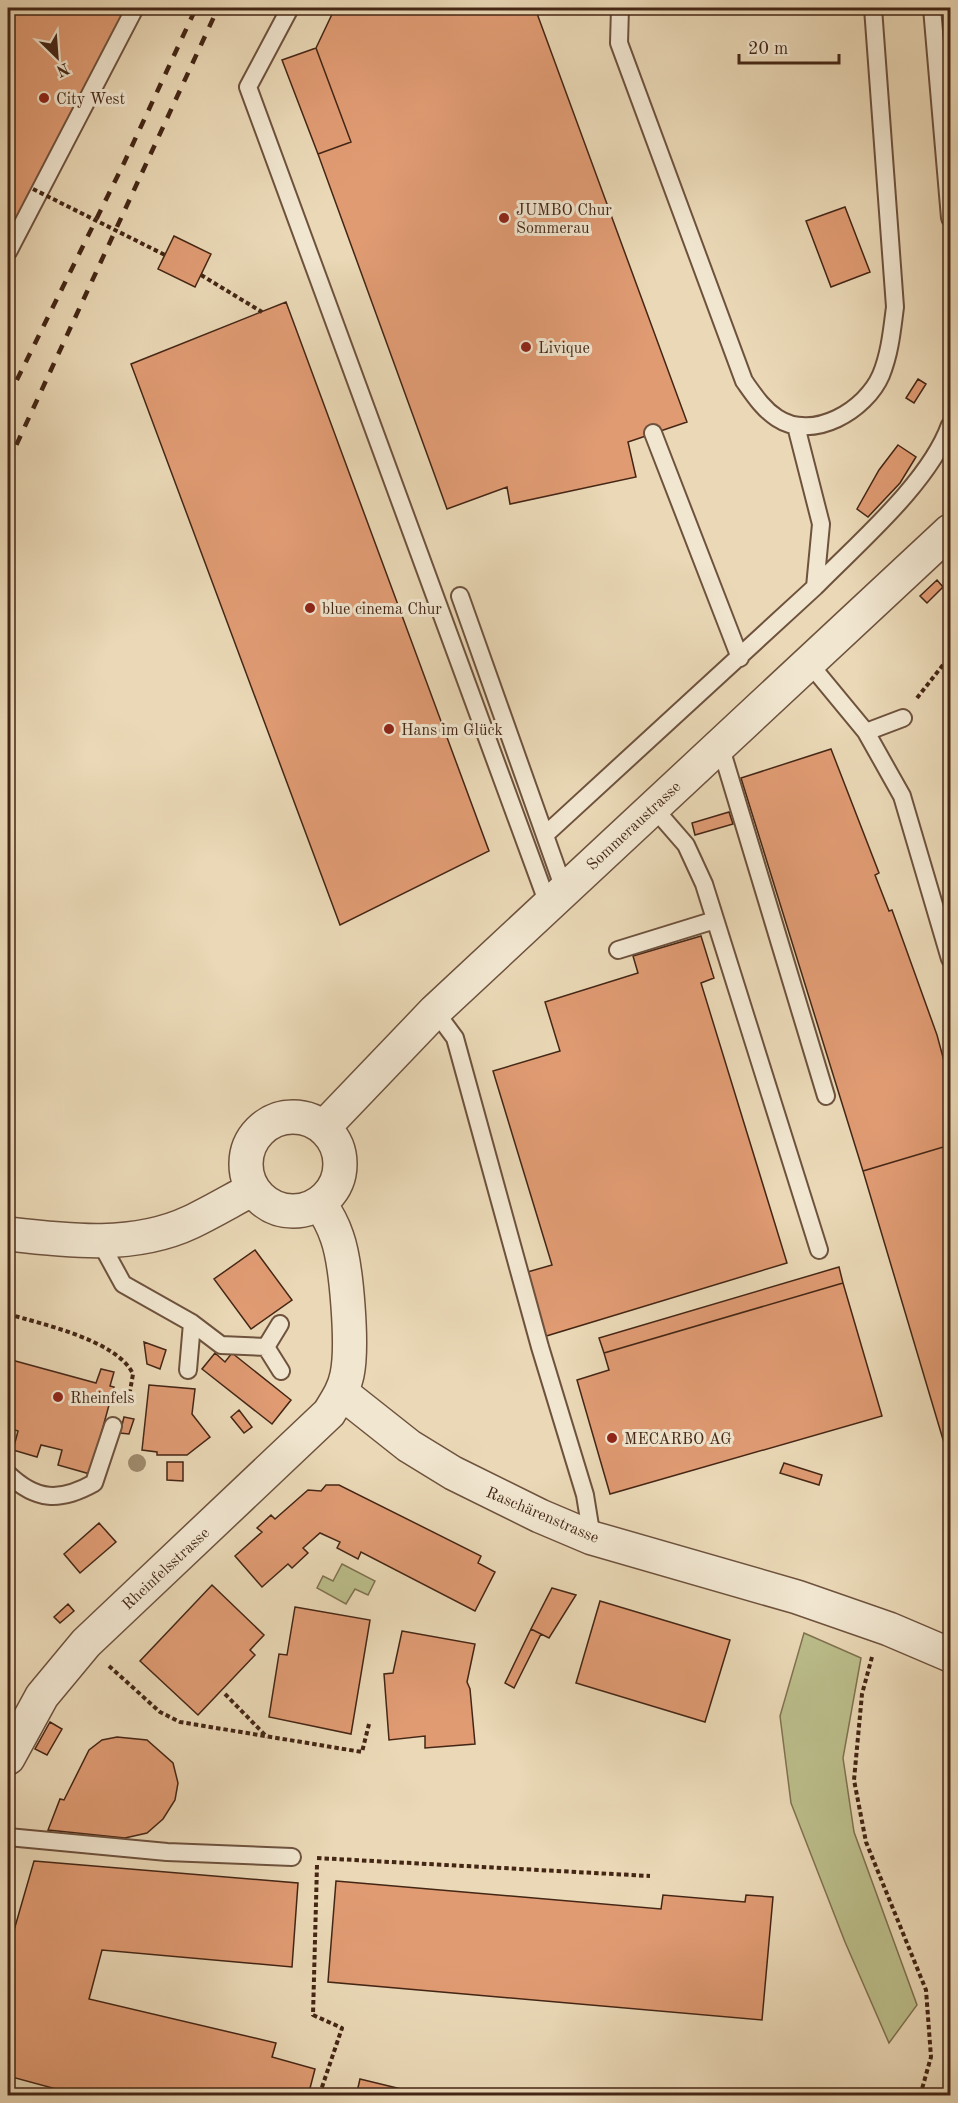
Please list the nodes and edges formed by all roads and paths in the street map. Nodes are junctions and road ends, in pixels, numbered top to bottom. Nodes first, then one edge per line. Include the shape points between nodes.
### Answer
1 (135, 8) edge
2 (290, 8) edge
3 (620, 8) edge
4 (873, 8) edge
5 (932, 8) edge
6 (33, 189) dead end
7 (951, 219) edge
8 (8, 252) edge
9 (165, 255) dead end
10 (201, 275) dead end
11 (262, 312) dead end
12 (951, 425) edge
13 (796, 426) junction
14 (653, 433) dead end
15 (951, 531) edge
16 (815, 587) junction
17 (460, 596) dead end
18 (951, 656) edge
19 (741, 658) junction
20 (809, 663) junction
21 (903, 718) joint
22 (866, 732) junction
23 (720, 745) junction
24 (653, 807) junction
25 (545, 835) junction
26 (556, 896) junction
27 (715, 920) junction
28 (618, 950) dead end
29 (951, 959) edge
30 (435, 1011) junction
31 (826, 1096) dead end
32 (324, 1127) junction
33 (253, 1189) junction
34 (320, 1204) junction
35 (9, 1237) edge
36 (99, 1240) junction
37 (819, 1250) dead end
38 (8, 1314) edge
39 (192, 1323) junction
40 (280, 1324) dead end
41 (266, 1347) junction
42 (188, 1370) dead end
43 (281, 1371) dead end
44 (130, 1390) dead end
45 (342, 1393) junction
46 (112, 1426) dead end
47 (8, 1474) edge
48 (592, 1538) junction
49 (889, 1629) junction
50 (951, 1655) edge
51 (102, 1660) dead end
52 (225, 1694) dead end
53 (369, 1724) dead end
54 (267, 1737) junction
55 (8, 1758) edge
56 (8, 1836) edge
57 (292, 1857) joint
58 (318, 1858) junction
59 (650, 1876) dead end
60 (319, 2096) edge
61 (920, 2096) edge

1 - 8 lane
2 - 26 lane via 248,87
3 - 13 lane via 619,42 744,381 761,405
4 - 13 lane via 895,307 889,350 868,395 848,413 825,423
5 - 7 lane
6 - 9 path, bridge
10 - 11 path
12 - 16 lane via 942,448 917,479
13 - 16 lane via 821,524
14 - 19 lane
15 - 20 street, Sommeraustrasse
16 - 19 lane
17 - 25 lane
18 - 21 path
19 - 25 lane
20 - 22 lane
20 - 23 street, Sommeraustrasse
21 - 22 lane
22 - 29 lane via 902,795
23 - 24 street, Sommeraustrasse
23 - 31 lane
24 - 26 street, Sommeraustrasse
24 - 27 lane via 686,845
25 - 26 lane
26 - 30 street, Sommeraustrasse
27 - 28 lane
27 - 37 lane
30 - 32 street, Sommeraustrasse
30 - 48 lane via 455,1038 585,1495
32 - 33 street via 302,1117 267,1124 258,1132 247,1154 248,1178
32 - 34 street via 333,1137 341,1160 336,1185
33 - 34 street via 266,1203 283,1211 302,1211
33 - 36 street via 190,1223 158,1234
34 - 45 street via 337,1237 342,1257 349,1347
35 - 36 street
36 - 39 lane via 123,1284
38 - 44 path via 65,1331 120,1358 133,1374
39 - 41 lane via 221,1345
39 - 42 lane
40 - 41 lane
41 - 43 lane
45 - 48 street, Raschärenstrasse via 409,1446 453,1473
45 - 55 street, Rheinfelsstrasse via 329,1413 86,1642 42,1696
46 - 47 lane via 94,1483 74,1493 56,1497 37,1494
48 - 49 street, Raschärenstrasse via 797,1597
49 - 50 street, Raschärenstrasse
49 - 61 path via 875,1647 862,1694 854,1780 866,1842 926,1990 931,2057
51 - 54 path via 160,1712 180,1722
52 - 54 path
53 - 54 path via 363,1752
56 - 57 lane via 167,1852
57 - 58 path
58 - 59 path
58 - 60 path via 313,2015 342,2028

